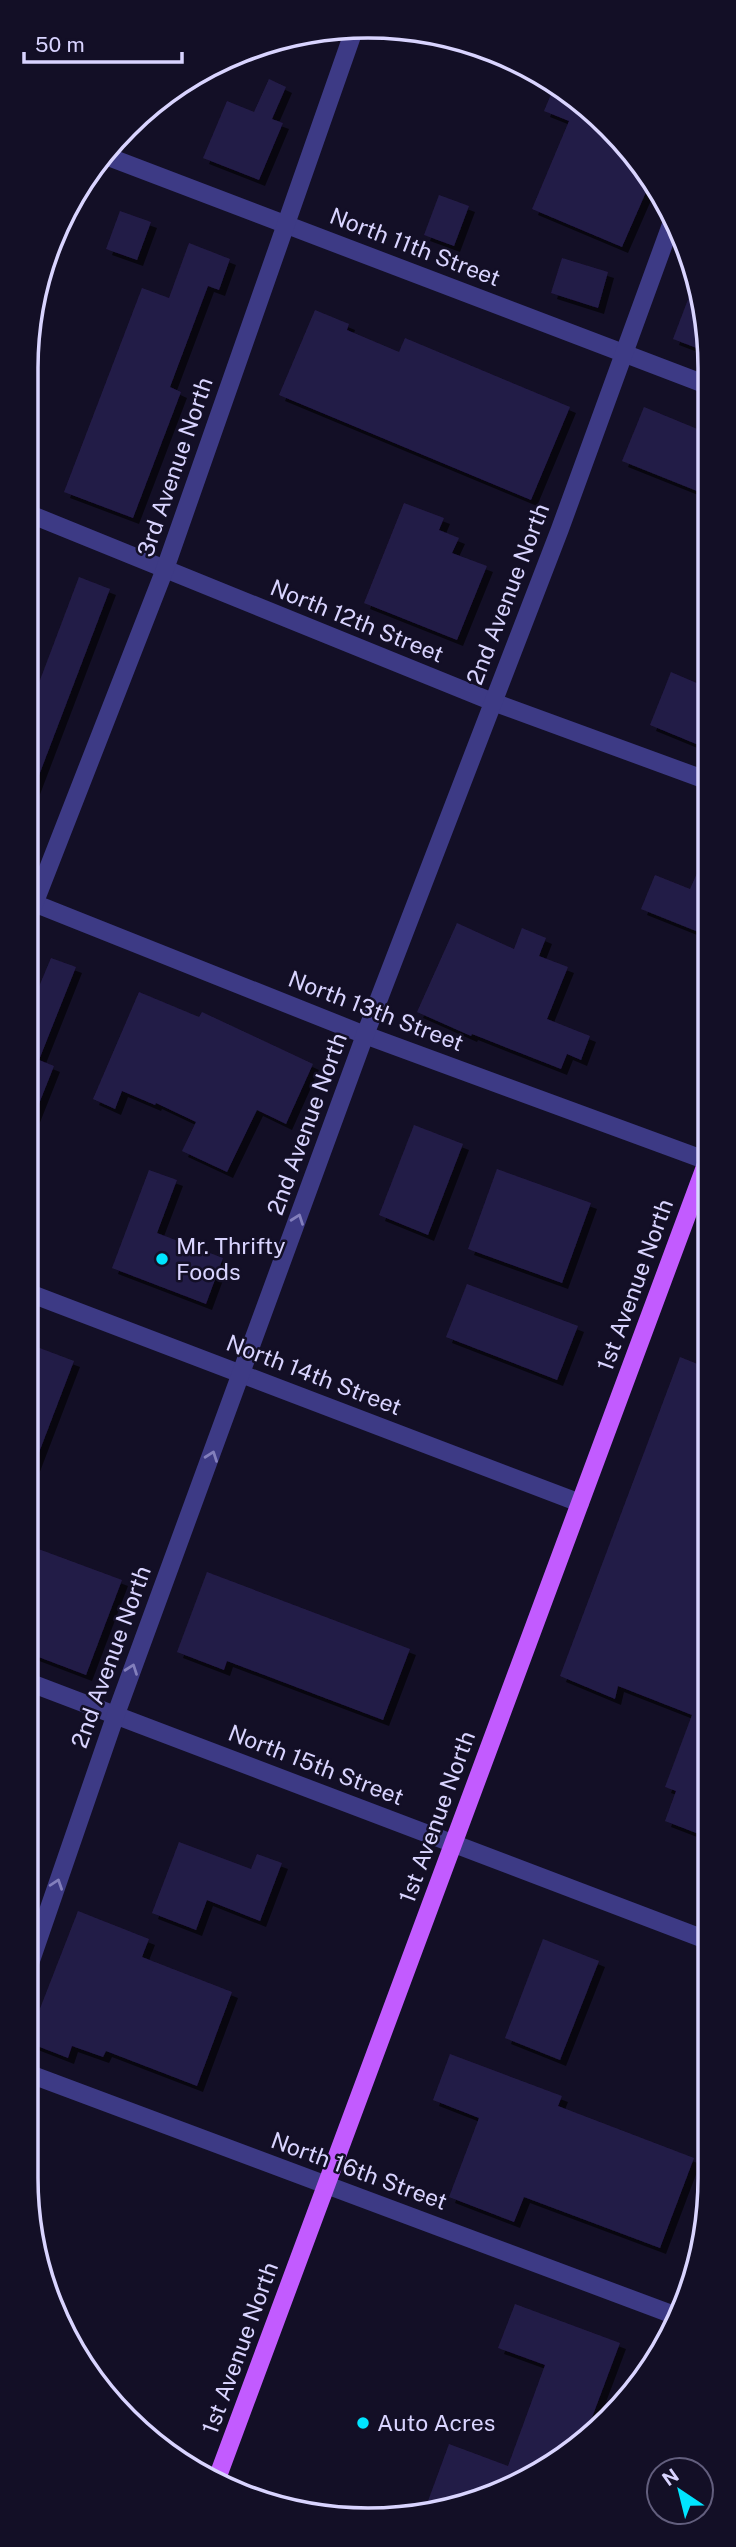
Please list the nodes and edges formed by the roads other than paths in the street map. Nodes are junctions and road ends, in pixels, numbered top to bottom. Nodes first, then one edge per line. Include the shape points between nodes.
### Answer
1 (351, 39) edge
2 (114, 159) edge
3 (286, 223) junction
4 (668, 232) edge
5 (624, 353) junction
6 (698, 382) edge
7 (38, 516) edge
8 (165, 569) junction
9 (493, 702) junction
10 (698, 777) edge
11 (38, 891) edge
12 (38, 908) edge
13 (365, 1035) junction
14 (698, 1157) edge
15 (698, 1186) edge
16 (38, 1296) edge
17 (242, 1373) junction
18 (580, 1503) junction
19 (38, 1686) edge
20 (116, 1714) junction
21 (453, 1844) junction
22 (698, 1937) edge
23 (38, 1940) edge
24 (38, 2077) edge
25 (326, 2186) junction
26 (669, 2313) edge
27 (219, 2473) edge

1 - 3 street, 3rd Avenue North
2 - 3 street, North 11th Street
3 - 5 street, North 11th Street
3 - 8 street, 3rd Avenue North
4 - 5 street, 2nd Avenue North
5 - 6 street, North 11th Street
5 - 9 street, 2nd Avenue North
7 - 8 street, North 12th Street
8 - 9 street, North 12th Street
8 - 11 street, 3rd Avenue North
9 - 10 street, North 12th Street
9 - 13 street, 2nd Avenue North
12 - 13 street, North 13th Street
13 - 14 street, North 13th Street
17 -> 13 street, 2nd Avenue North
15 - 18 main road, 1st Avenue North
16 - 17 street, North 14th Street
17 - 18 street, North 14th Street
20 -> 17 street, 2nd Avenue North
18 - 21 main road, 1st Avenue North
19 - 20 street, North 15th Street
20 - 21 street, North 15th Street
23 -> 20 street, 2nd Avenue North
21 - 22 street, North 15th Street
21 - 25 main road, 1st Avenue North
24 - 25 street, North 16th Street
25 - 26 street, North 16th Street
25 - 27 main road, 1st Avenue North

